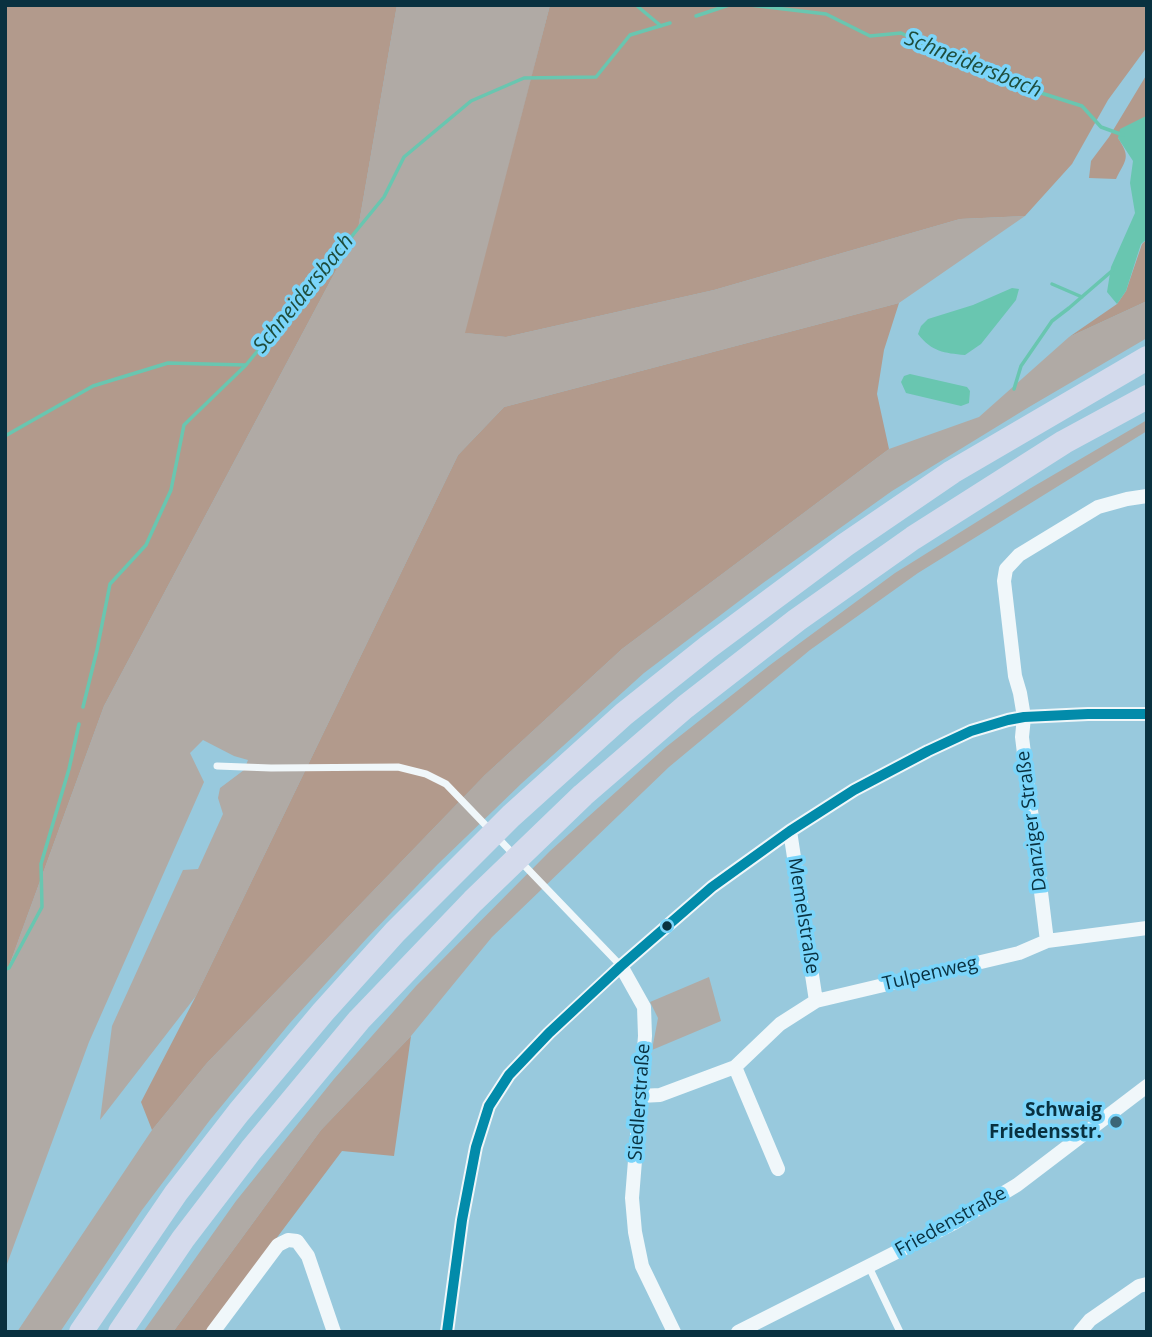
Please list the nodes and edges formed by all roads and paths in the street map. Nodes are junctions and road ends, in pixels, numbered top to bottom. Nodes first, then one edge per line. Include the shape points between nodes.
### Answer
1 (1147, 358) edge
2 (1147, 397) edge
3 (1147, 496) edge
4 (1147, 714) edge
5 (1024, 717) junction
6 (217, 766) dead end
7 (790, 831) junction
8 (1147, 928) edge
9 (1047, 941) junction
10 (621, 966) junction
11 (816, 1001) junction
12 (735, 1067) junction
13 (1147, 1086) edge
14 (640, 1096) junction
15 (778, 1169) dead end
16 (869, 1266) junction
17 (1147, 1283) edge
18 (81, 1332) edge
19 (120, 1332) edge
20 (213, 1332) edge
21 (334, 1332) edge
22 (447, 1332) edge
23 (674, 1332) edge
24 (738, 1332) edge
25 (900, 1332) edge
26 (1080, 1332) edge

1 - 18 highway via 953,472 845,545 624,714 522,806 395,932 239,1112 176,1193
2 - 19 highway via 1064,443 797,620 685,707 583,795 359,1020 251,1150
3 - 5 street, Danziger Straße via 1098,507 1019,555 1006,569 1015,677
4 - 5 street
5 - 7 street via 971,731 928,751
5 - 9 street, Danziger Straße via 1022,737
6 - 10 lane, Siedlerstraße via 398,767 426,774 446,784
7 - 10 street via 712,887
7 - 11 street, Memelstraße
8 - 9 street, Tulpenweg
9 - 11 street, Tulpenweg via 1019,953
10 - 14 street, Siedlerstraße via 644,1007
10 - 22 street via 548,1033 509,1075 489,1106 476,1147
11 - 12 street, Tulpenweg via 780,1024
12 - 14 street, Tulpenweg via 660,1095
12 - 15 street
13 - 16 street, Friedenstraße via 1017,1185
14 - 23 street, Siedlerstraße via 632,1198 635,1232 642,1266
16 - 24 street, Friedenstraße
16 - 25 lane
17 - 26 street via 1090,1320
20 - 21 street via 278,1245 288,1240 297,1241 308,1256

